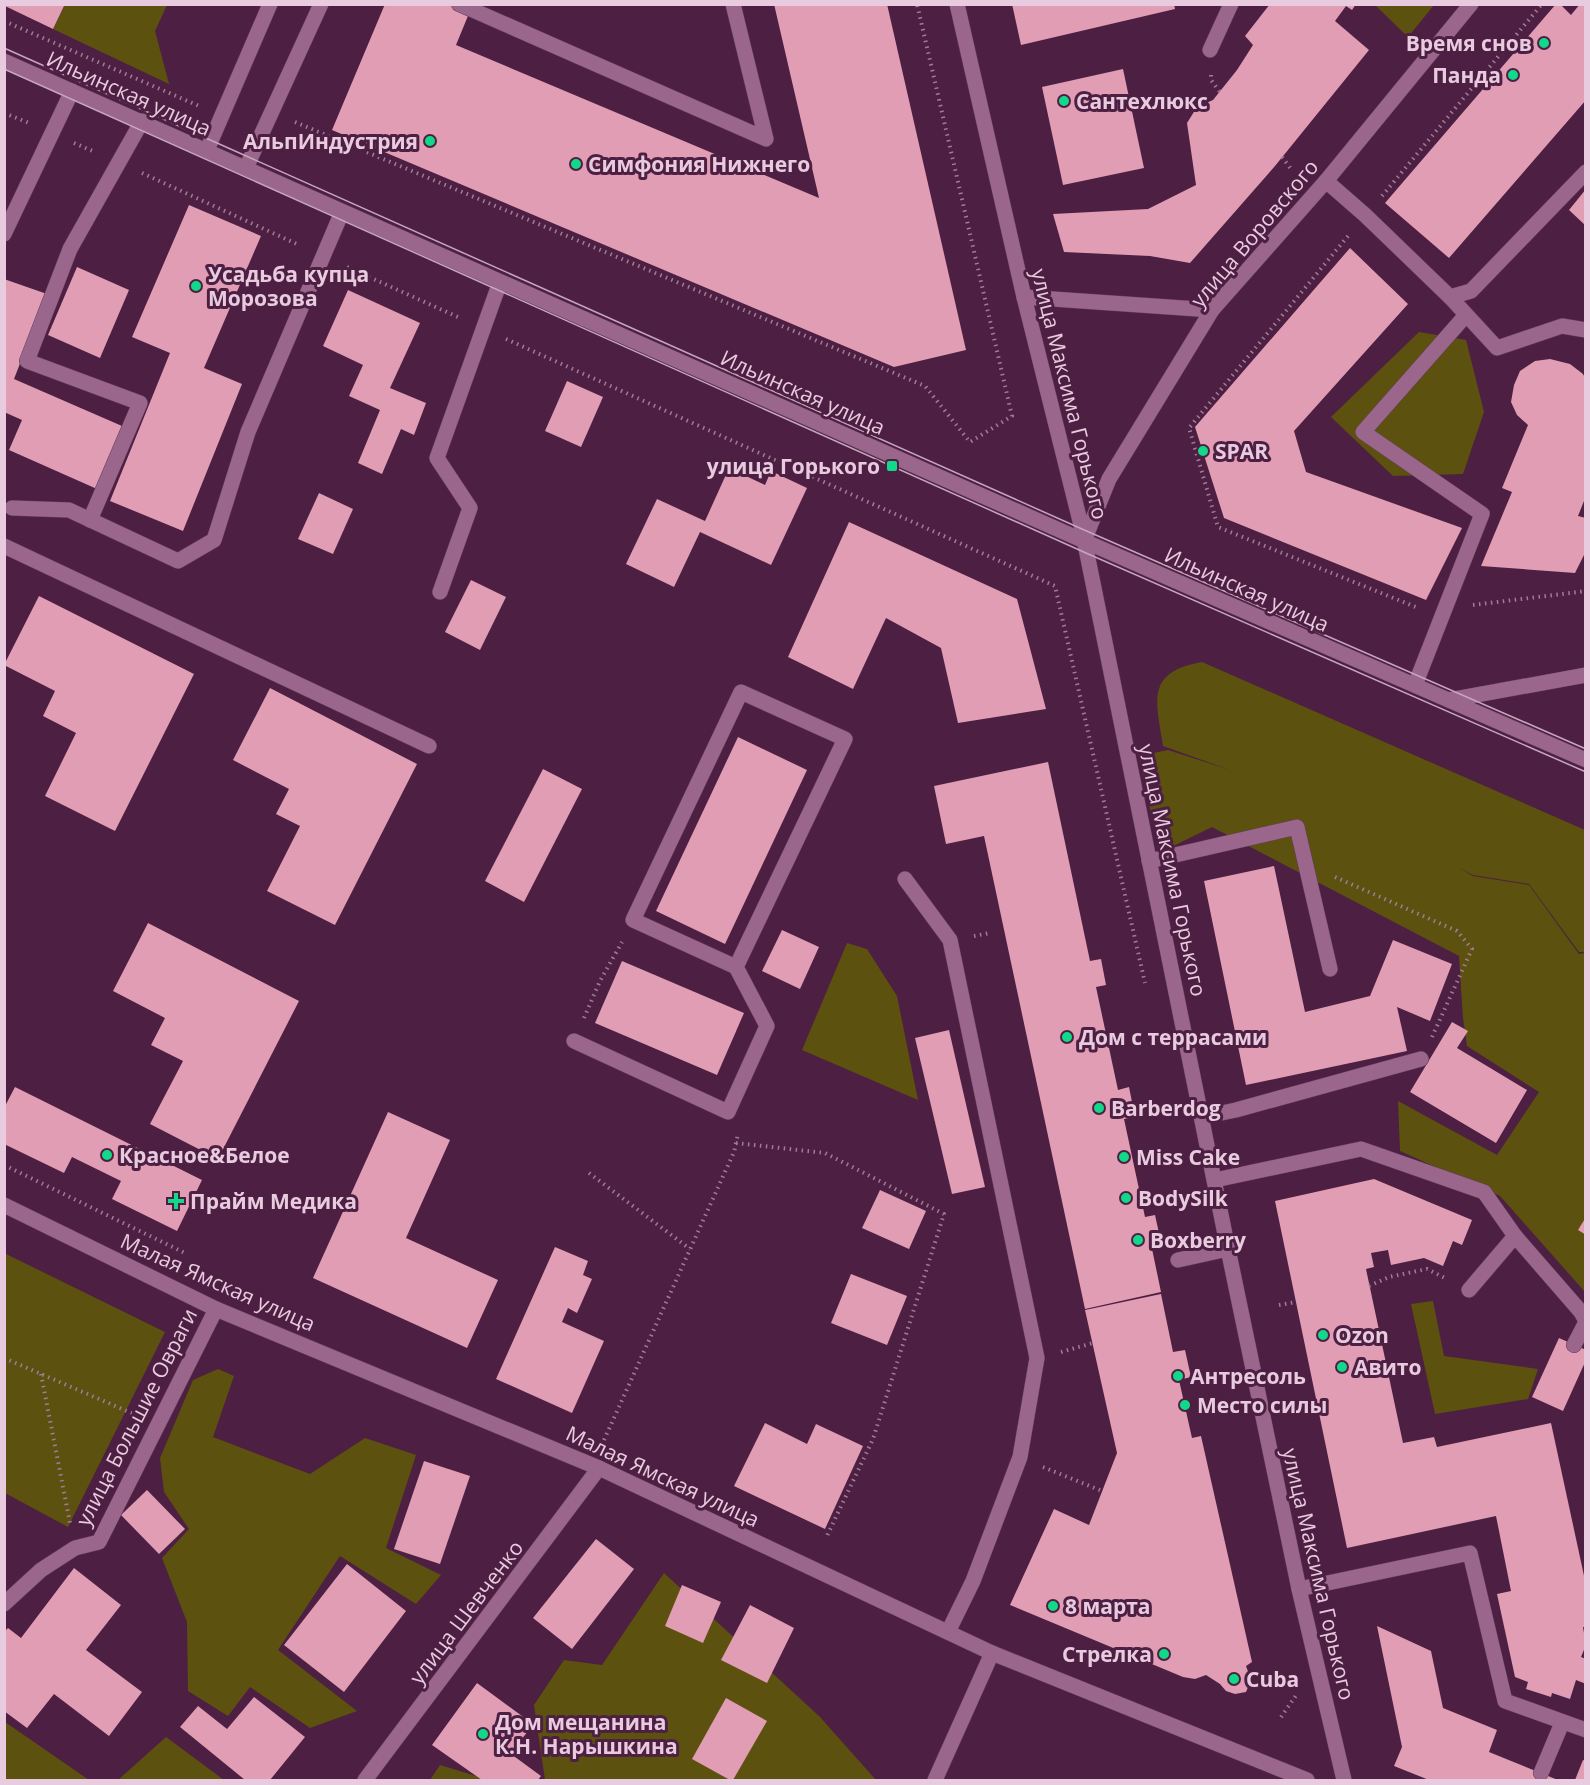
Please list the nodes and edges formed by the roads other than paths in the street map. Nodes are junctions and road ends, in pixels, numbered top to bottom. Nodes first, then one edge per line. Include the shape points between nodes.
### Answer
1 (270, 4) edge
2 (321, 4) edge
3 (459, 4) edge
4 (733, 4) edge
5 (957, 4) edge
6 (1231, 4) edge
7 (1471, 4) edge
8 (1210, 50) dead end
9 (4, 61) edge
10 (72, 91) junction
11 (142, 121) junction
12 (207, 150) junction
13 (246, 168) junction
14 (1586, 172) edge
15 (1326, 181) junction
16 (342, 212) junction
17 (4, 234) edge
18 (500, 282) junction
19 (1024, 297) junction
20 (1450, 297) junction
21 (1212, 310) junction
22 (1466, 315) junction
23 (1586, 330) edge
24 (12, 508) dead end
25 (90, 520) junction
26 (1084, 541) junction
27 (4, 546) edge
28 (440, 592) dead end
29 (1586, 675) edge
30 (1415, 686) junction
31 (1449, 700) junction
32 (429, 746) dead end
33 (1586, 760) edge
34 (1149, 861) junction
35 (905, 879) dead end
36 (736, 967) junction
37 (1330, 969) dead end
38 (574, 1041) road end
39 (1421, 1059) road end
40 (1202, 1117) junction
41 (1215, 1180) junction
42 (4, 1205) edge
43 (1515, 1236) junction
44 (1227, 1249) junction
45 (1178, 1260) dead end
46 (1469, 1290) road end
47 (216, 1309) junction
48 (1586, 1322) edge
49 (1574, 1345) dead end
50 (599, 1468) junction
51 (1299, 1589) junction
52 (4, 1604) edge
53 (948, 1632) junction
54 (992, 1653) junction
55 (1562, 1723) junction
56 (1586, 1730) edge
57 (1541, 1773) dead end
58 (365, 1780) edge
59 (935, 1780) edge
60 (1307, 1780) edge
61 (1344, 1780) edge

1 - 12 street
2 - 13 street
3 - 4 street via 766,139
5 - 19 street, улица Максима Горького
6 - 8 street
7 - 15 street, улица Воровского
9 - 10 street, Ильинская улица
10 - 11 street, Ильинская улица
10 - 17 street
11 - 12 street, Ильинская улица
11 - 25 street via 70,249 27,362 140,403
12 - 13 street, Ильинская улица
13 - 16 street, Ильинская улица
14 - 20 street via 1471,291
15 - 20 street
15 - 21 street, улица Воровского
16 - 18 street, Ильинская улица
16 - 25 street via 248,432 214,540 178,561
18 - 26 street, Ильинская улица
18 - 28 street via 437,458 470,508
19 - 21 street
19 - 26 street, улица Максима Горького
20 - 22 street
21 - 26 street, улица Воровского via 1109,479
22 - 23 street via 1497,348 1562,326
22 - 30 street via 1363,432 1482,514
24 - 25 street via 69,510
26 - 30 street, Ильинская улица
26 - 34 street, улица Максима Горького
27 - 32 street
29 - 31 street
30 - 31 street, Ильинская улица
31 - 33 street, Ильинская улица
34 - 37 street via 1298,827
34 - 40 street, улица Максима Горького
35 - 53 street via 950,940 1037,1358 1020,1457 973,1581
36 - 36 street via 633,920 741,692 845,739
36 - 38 street via 767,1026 728,1113
39 - 40 street
40 - 41 street, улица Максима Горького
41 - 43 street via 1361,1149 1484,1192
41 - 44 street, улица Максима Горького
42 - 47 street, Малая Ямская улица
43 - 46 street
43 - 48 street
44 - 45 street
44 - 51 street, улица Максима Горького
47 - 50 street, Малая Ямская улица
47 - 52 street, улица Большие Овраги via 99,1542 75,1548 41,1570
48 - 49 street
50 - 53 street, Малая Ямская улица
50 - 58 street, улица Шевченко
51 - 55 street via 1470,1553 1505,1701
51 - 61 street, улица Максима Горького
53 - 54 street, Малая Ямская улица
54 - 59 street
54 - 60 street, Малая Ямская улица
55 - 56 street
55 - 57 street

